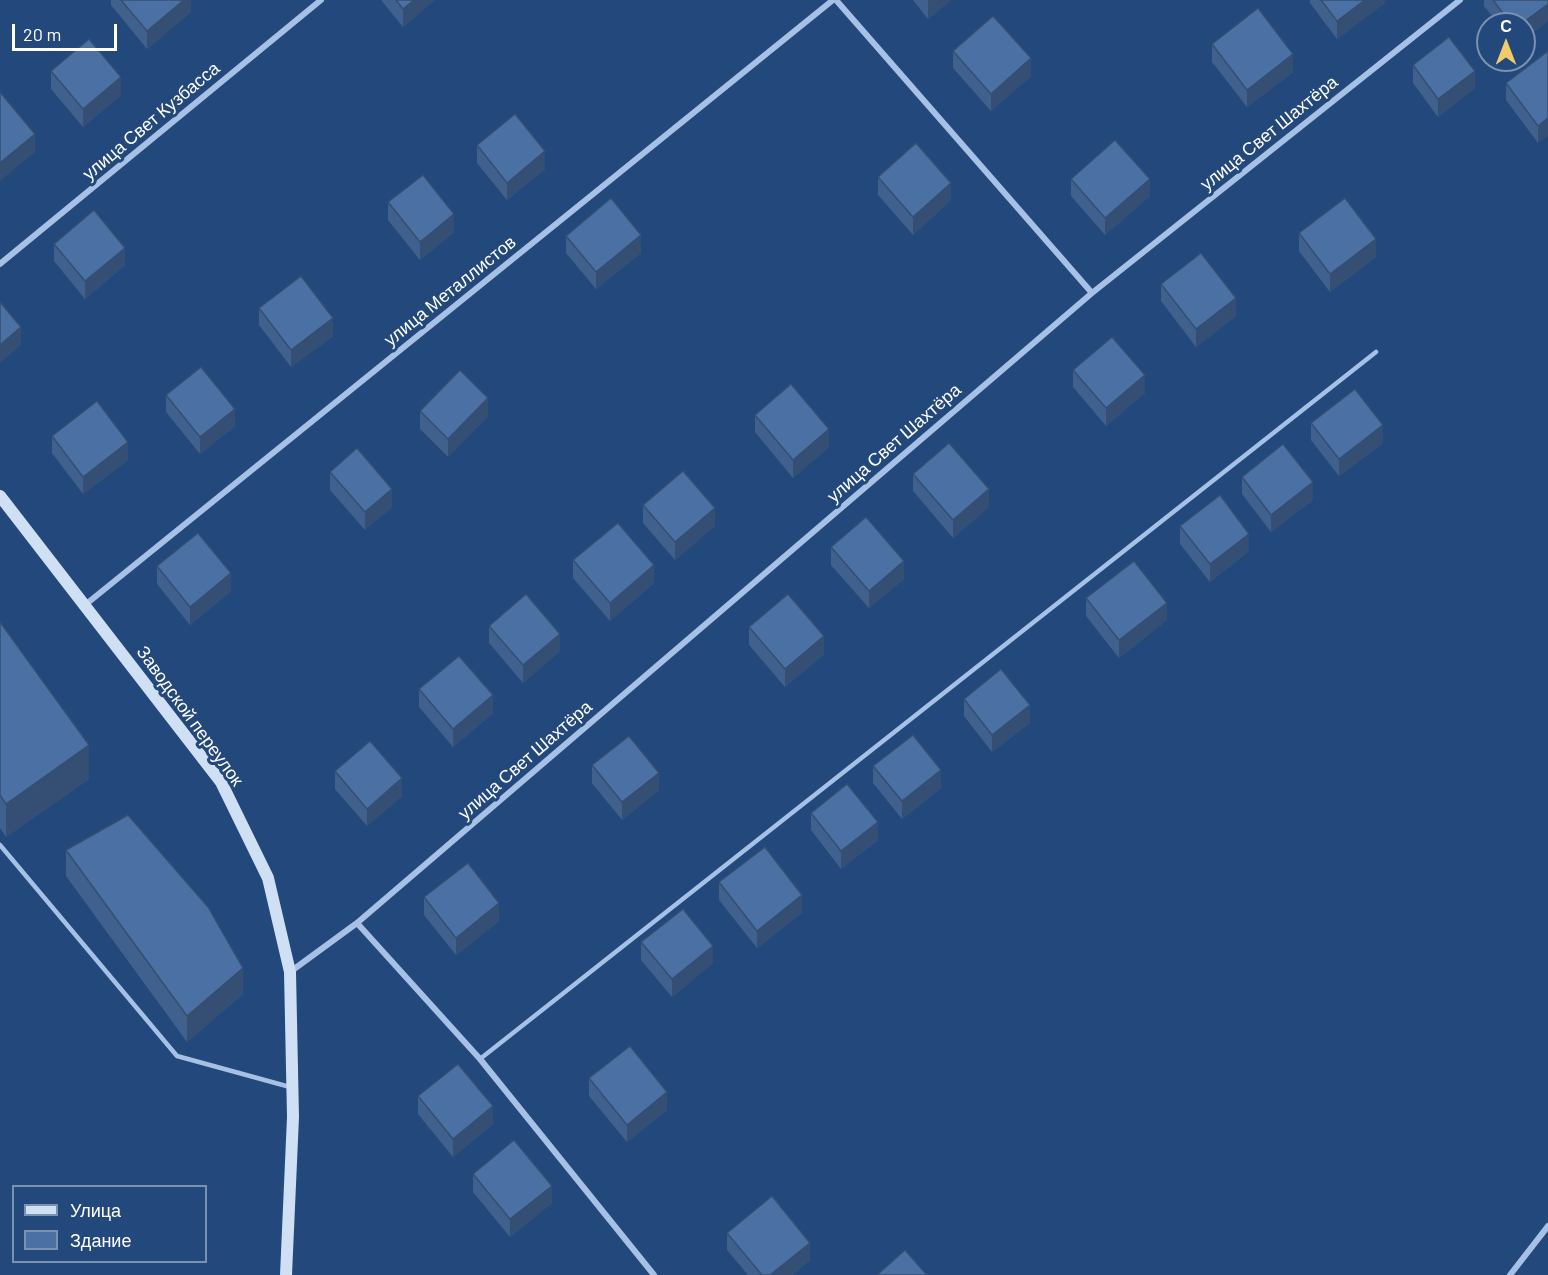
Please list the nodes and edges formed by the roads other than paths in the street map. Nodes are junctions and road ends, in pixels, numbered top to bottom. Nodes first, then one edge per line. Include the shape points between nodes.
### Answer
1 (321, 0) edge
2 (834, 0) edge
3 (1460, 0) edge
4 (0, 264) edge
5 (1092, 293) junction
6 (1376, 352) dead end
7 (2, 503) edge
8 (85, 605) junction
9 (0, 845) edge
10 (357, 923) junction
11 (290, 972) junction
12 (480, 1059) junction
13 (293, 1088) junction
14 (1548, 1226) edge
15 (286, 1275) edge
16 (654, 1275) edge
17 (1510, 1275) edge

1 - 4 street, улица Свет Кузбасса
2 - 5 street
2 - 8 street, улица Металлистов
3 - 5 street, улица Свет Шахтёра
5 - 10 street, улица Свет Шахтёра
6 - 12 lane
7 - 8 main road, Заводской переулок
8 - 11 main road, Заводской переулок via 221,782 268,878
9 - 13 lane via 177,1056
10 - 11 street, улица Свет Шахтёра
10 - 12 street
11 - 13 main road, Заводской переулок
12 - 16 street
13 - 15 main road, Заводской переулок
14 - 17 street

